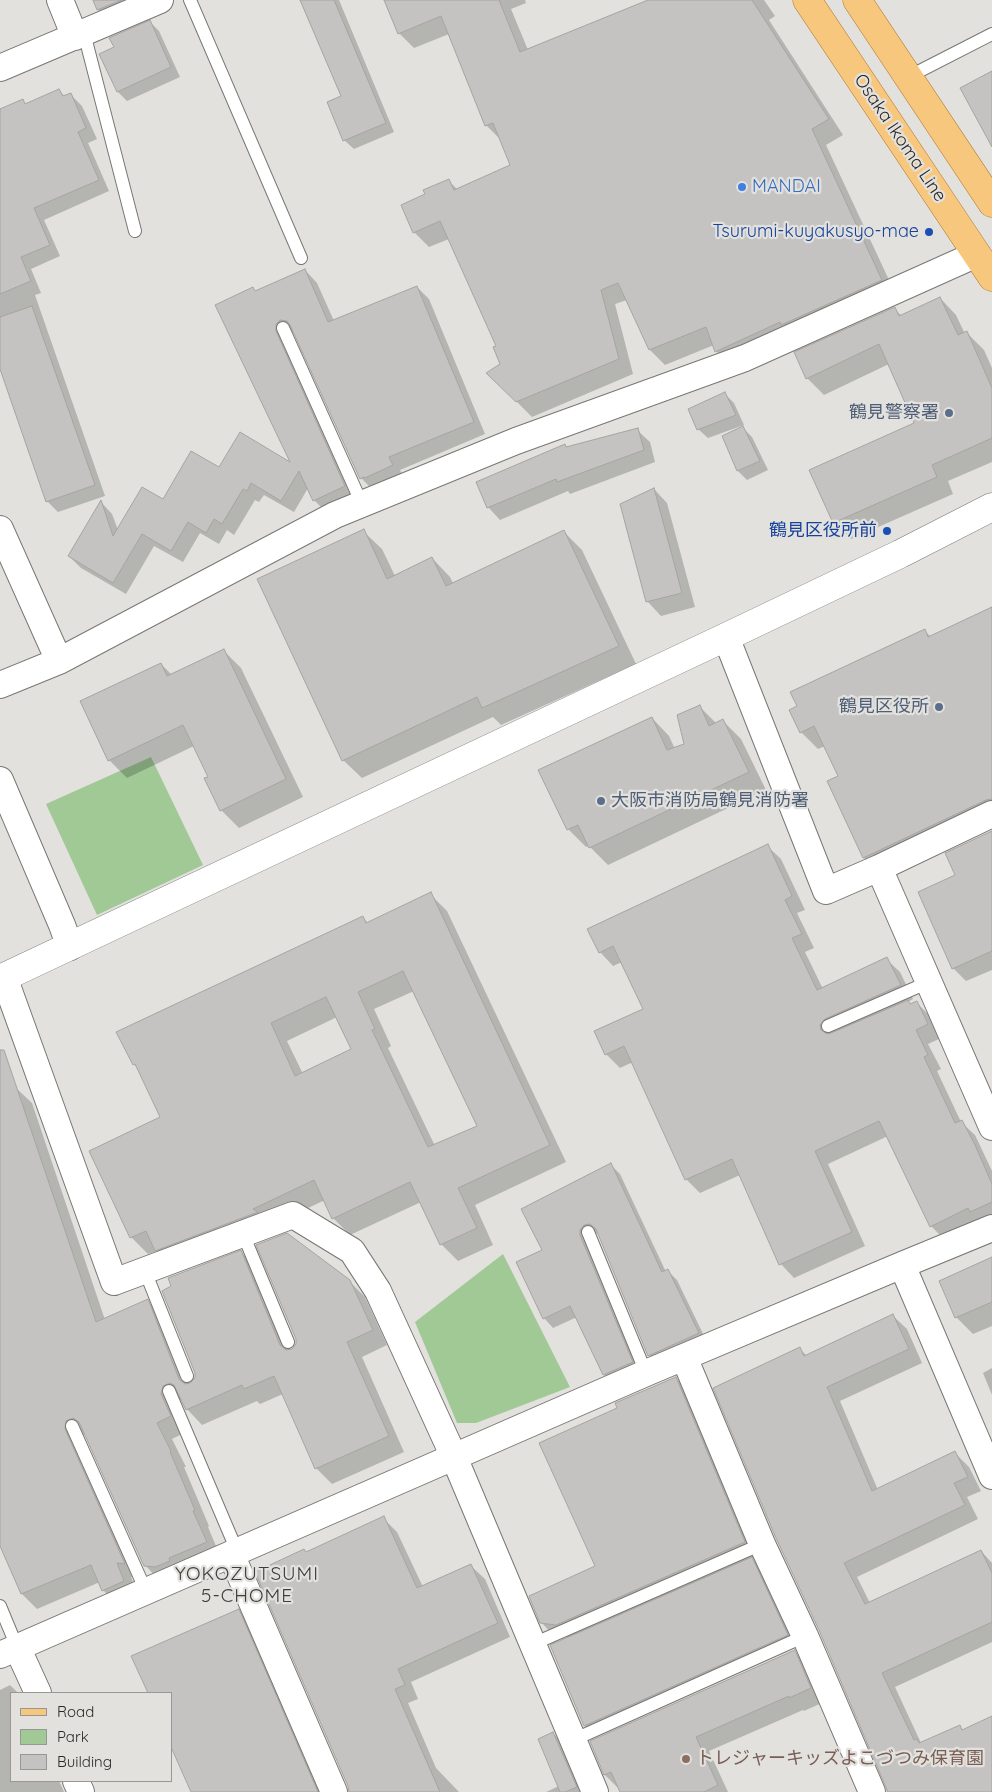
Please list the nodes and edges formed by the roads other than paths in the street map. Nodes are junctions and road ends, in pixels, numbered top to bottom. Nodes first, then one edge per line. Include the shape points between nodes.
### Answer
1 (60, 0) edge
2 (160, 0) edge
3 (190, 0) edge
4 (807, 0) edge
5 (857, 0) edge
6 (992, 34) edge
7 (79, 35) junction
8 (0, 68) edge
9 (908, 77) junction
10 (992, 202) edge
11 (135, 231) dead end
12 (977, 254) junction
13 (301, 258) dead end
14 (992, 277) edge
15 (283, 328) dead end
16 (362, 504) junction
17 (992, 507) edge
18 (0, 529) edge
19 (726, 637) junction
20 (59, 661) junction
21 (0, 685) edge
22 (0, 780) edge
23 (992, 814) edge
24 (879, 868) junction
25 (70, 947) junction
26 (2, 978) edge
27 (929, 982) junction
28 (828, 1026) dead end
29 (992, 1127) edge
30 (992, 1228) edge
31 (588, 1232) dead end
32 (243, 1234) junction
33 (902, 1265) junction
34 (145, 1271) junction
35 (288, 1342) dead end
36 (684, 1358) junction
37 (646, 1373) junction
38 (187, 1376) dead end
39 (169, 1392) dead end
40 (72, 1426) dead end
41 (454, 1456) junction
42 (992, 1476) edge
43 (762, 1544) junction
44 (234, 1552) junction
45 (146, 1591) junction
46 (0, 1606) edge
47 (805, 1636) junction
48 (533, 1644) junction
49 (9, 1651) edge
50 (37, 1692) edge
51 (573, 1740) junction
52 (334, 1792) edge
53 (595, 1792) edge
54 (872, 1792) edge

1 - 7 street
2 - 7 street
3 - 13 lane
4 - 12 main road, Osaka Ikoma Line
5 - 9 main road
6 - 9 lane
7 - 8 street
7 - 11 lane
9 - 10 main road
12 - 14 main road, Osaka Ikoma Line
12 - 16 street via 745,358 516,441
15 - 16 lane
16 - 20 street via 335,515
17 - 19 street
18 - 20 street
19 - 24 street via 826,891
19 - 25 street
20 - 21 street
22 - 25 street
23 - 24 street
24 - 27 street
25 - 26 street
26 - 34 street via 114,1282
27 - 28 lane
27 - 29 street
30 - 33 street
31 - 37 lane
32 - 34 street
32 - 35 lane
32 - 41 street via 293,1215 352,1251 378,1291
33 - 36 street
33 - 42 street
34 - 38 lane
36 - 37 street
36 - 43 street
37 - 41 street
39 - 44 lane
40 - 45 lane
41 - 44 street
41 - 48 street
43 - 47 street
43 - 48 lane
44 - 45 street
44 - 52 street
45 - 49 street
46 - 49 lane
47 - 51 lane
47 - 54 street
48 - 51 street
49 - 50 street
51 - 53 street

